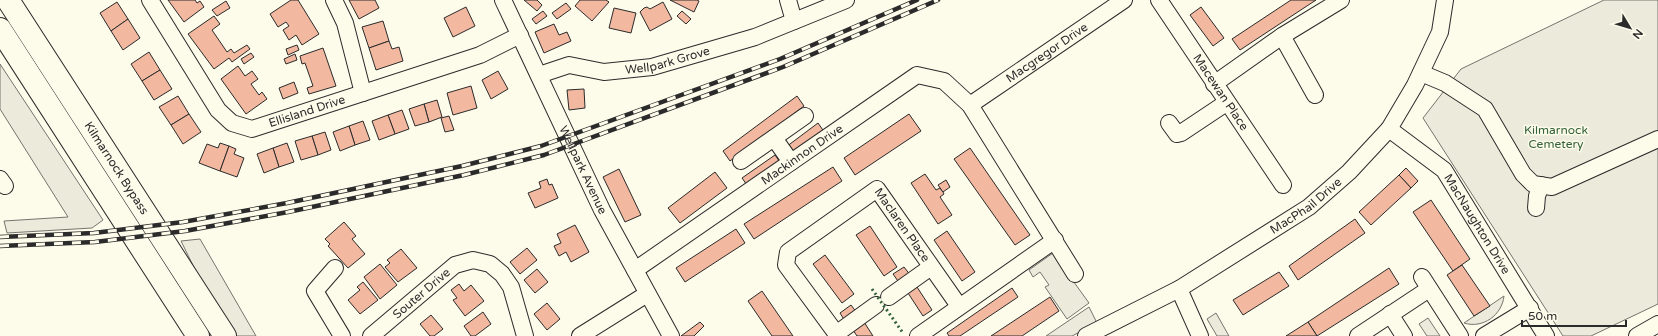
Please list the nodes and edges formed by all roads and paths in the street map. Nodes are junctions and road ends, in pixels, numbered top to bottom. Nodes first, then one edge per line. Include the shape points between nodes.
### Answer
1 (8, 0) edge
2 (150, 0) edge
3 (334, 0) edge
4 (503, 0) edge
5 (788, 0) edge
6 (846, 0) edge
7 (1124, 0) edge
8 (1159, 0) edge
9 (1341, 0) edge
10 (1445, 0) edge
11 (794, 21) junction
12 (0, 29) edge
13 (520, 35) junction
14 (1282, 36) junction
15 (1421, 73) junction
16 (539, 75) junction
17 (1214, 84) junction
18 (363, 93) junction
19 (1315, 95) dead end
20 (1226, 103) junction
21 (970, 105) junction
22 (806, 116) dead end
23 (1169, 123) dead end
24 (1389, 128) junction
25 (774, 138) junction
26 (1658, 139) edge
27 (741, 161) dead end
28 (792, 162) junction
29 (1283, 185) dead end
30 (1541, 185) junction
31 (1536, 208) dead end
32 (1055, 240) junction
33 (931, 267) junction
34 (335, 268) dead end
35 (635, 270) junction
36 (1075, 274) dead end
37 (1180, 289) junction
38 (647, 294) junction
39 (959, 306) junction
40 (1530, 308) junction
41 (1390, 314) junction
42 (1658, 324) edge
43 (837, 335) edge
44 (198, 336) edge
45 (225, 336) edge
46 (342, 336) edge
47 (371, 336) edge
48 (525, 336) edge
49 (580, 336) edge
50 (671, 336) edge
51 (918, 336) edge
52 (1086, 336) edge
53 (1200, 336) edge
54 (1358, 336) edge
55 (1404, 336) edge
56 (1460, 336) edge
57 (1484, 336) edge
58 (1546, 336) edge
59 (1637, 336) edge

1 - 45 highway, Kilmarnock Bypass
2 - 18 street, Ellisland Drive via 218,110 232,123 252,129
3 - 18 street via 344,23
4 - 13 street, Wellpark Avenue
5 - 11 street
6 - 11 street, Wellpark Grove
7 - 21 street, Macgregor Drive
8 - 17 street, Macewan Place
9 - 14 street
10 - 15 street, MacPhail Drive via 1440,32
11 - 16 street, Wellpark Grove via 755,37 652,66 604,72 569,65
12 - 44 highway, Kilmarnock Bypass
13 - 16 street, Wellpark Avenue
13 - 18 street, Ellisland Drive via 480,55
14 - 17 street
14 - 19 street
15 - 24 street, MacPhail Drive
15 - 30 street via 1445,83 1485,109 1523,174 1533,184
16 - 35 street, Wellpark Avenue via 602,210
17 - 20 street, Macewan Place
20 - 23 street via 1181,133 1177,134
20 - 29 street, Macewan Place
21 - 28 street, Mackinnon Drive via 944,81 917,75
21 - 32 street, Mackinnon Drive
22 - 25 street
24 - 37 street, MacPhail Drive via 1350,172 1309,207
24 - 40 street, MacNaughton Drive via 1444,170
25 - 27 street
25 - 28 street
26 - 30 street via 1552,187
28 - 35 street, Mackinnon Drive
30 - 31 street
32 - 36 street, Mackinnon Drive
32 - 39 street
33 - 39 street, Maclaren Place
33 - 43 street
33 - 43 street, Maclaren Place via 877,189 788,252 786,264
34 - 46 street via 315,291
35 - 38 street, Wellpark Avenue
37 - 52 street, MacPhail Drive
37 - 53 street
38 - 49 street
38 - 50 street, Wellpark Avenue
39 - 51 street
40 - 57 street
40 - 58 street, MacNaughton Drive
41 - 54 street
41 - 55 street
41 - 56 street via 1426,283
42 - 59 street
47 - 48 street, Souter Drive via 455,265 473,260 490,264 502,274 511,287

